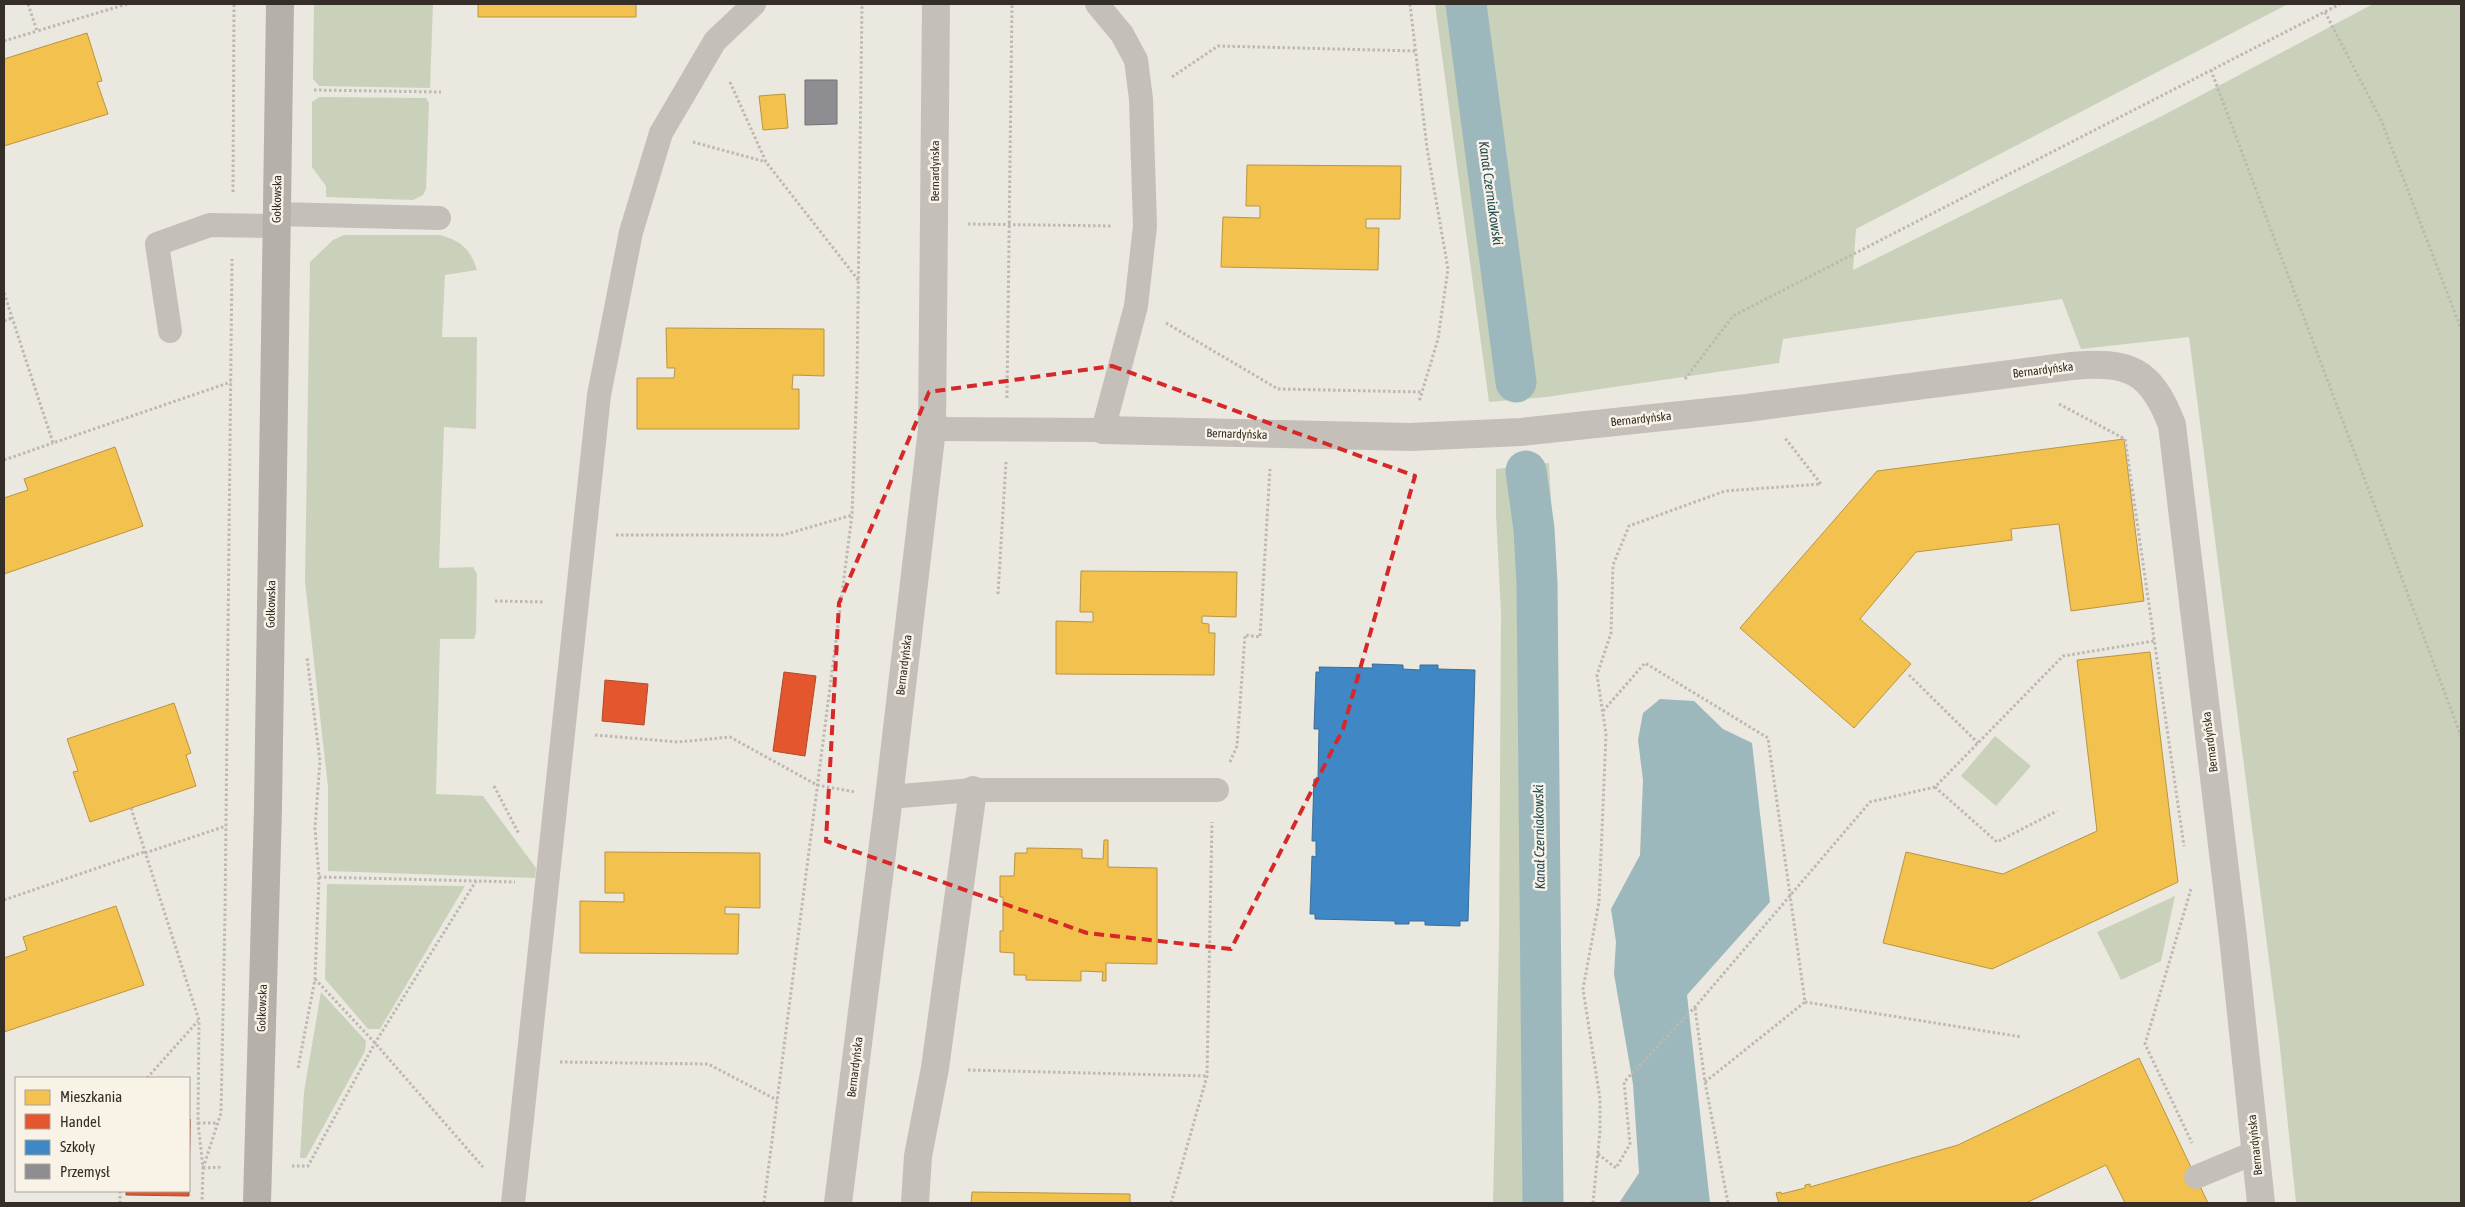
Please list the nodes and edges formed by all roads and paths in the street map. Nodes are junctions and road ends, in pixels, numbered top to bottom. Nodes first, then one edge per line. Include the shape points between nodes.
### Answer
1 (28, 4) edge
2 (127, 4) edge
3 (234, 4) edge
4 (280, 4) edge
5 (754, 4) edge
6 (862, 4) edge
7 (936, 4) edge
8 (1012, 4) edge
9 (1097, 4) edge
10 (1410, 4) edge
11 (2340, 4) edge
12 (2325, 12) junction
13 (726, 30) junction
14 (37, 31) junction
15 (4, 41) edge
16 (1417, 51) junction
17 (2212, 70) junction
18 (310, 90) dead end
19 (441, 92) dead end
20 (1141, 99) junction
21 (661, 133) junction
22 (766, 162) junction
23 (440, 218) dead end
24 (277, 220) junction
25 (935, 223) junction
26 (233, 226) junction
27 (1009, 226) junction
28 (1145, 226) junction
29 (858, 281) junction
30 (4, 292) edge
31 (1136, 306) junction
32 (12, 318) junction
33 (4, 321) edge
34 (2461, 329) edge
35 (170, 331) dead end
36 (231, 382) junction
37 (2049, 405) dead end
38 (1656, 417) junction
39 (932, 428) junction
40 (1006, 429) junction
41 (1103, 430) junction
42 (1782, 434) dead end
43 (53, 443) junction
44 (1270, 459) dead end
45 (4, 460) edge
46 (852, 515) junction
47 (586, 534) junction
48 (998, 594) dead end
49 (495, 601) dead end
50 (578, 603) junction
51 (2154, 641) junction
52 (1909, 675) dead end
53 (1602, 712) junction
54 (564, 733) junction
55 (2461, 736) edge
56 (1978, 743) junction
57 (817, 785) junction
58 (1935, 787) junction
59 (973, 790) junction
60 (1217, 790) junction
61 (889, 798) junction
62 (131, 808) dead end
63 (2057, 810) dead end
64 (226, 826) junction
65 (2185, 851) dead end
66 (145, 853) junction
67 (2189, 880) dead end
68 (476, 881) junction
69 (548, 883) junction
70 (1789, 897) junction
71 (4, 900) edge
72 (315, 979) junction
73 (1805, 1002) junction
74 (1695, 1007) junction
75 (199, 1020) junction
76 (2022, 1037) dead end
77 (376, 1043) junction
78 (530, 1061) junction
79 (935, 1068) junction
80 (298, 1075) dead end
81 (1208, 1076) junction
82 (148, 1077) edge
83 (1704, 1082) junction
84 (777, 1100) junction
85 (198, 1123) junction
86 (217, 1123) junction
87 (2256, 1152) junction
88 (1598, 1154) junction
89 (292, 1157) dead end
90 (204, 1168) junction
91 (2201, 1176) joint
92 (513, 1202) edge
93 (202, 1203) edge
94 (257, 1203) edge
95 (764, 1203) edge
96 (838, 1203) edge
97 (916, 1203) edge
98 (1170, 1203) edge
99 (1593, 1203) edge
100 (1728, 1203) edge
101 (2261, 1203) edge

1 - 14 path
2 - 14 path
3 - 26 path
4 - 24 street, Gołkowska
5 - 13 lane
6 - 29 path
7 - 25 street, Bernardyńska
8 - 27 path
9 - 20 lane via 1122,34 1136,60
10 - 16 path
11 - 12 path
12 - 17 path
12 - 34 path via 2381,120
13 - 21 lane via 715,41
13 - 22 path via 730,87
14 - 15 path
16 - 20 path via 1218,46
16 - 31 path via 1427,148 1448,269 1438,339 1422,392 1278,389
17 - 38 path via 1733,316
17 - 55 path
18 - 19 path
20 - 28 lane
21 - 22 path
21 - 47 lane via 630,232 601,386
22 - 29 path
23 - 24 lane
24 - 26 lane
24 - 94 street, Gołkowska via 268,808
25 - 27 path
25 - 39 street, Bernardyńska
26 - 35 lane via 210,225 157,244
26 - 36 path
27 - 28 path
27 - 40 path
28 - 31 lane
29 - 46 path
30 - 32 path
31 - 41 lane
32 - 33 path
32 - 43 path
36 - 43 path
36 - 64 path
37 - 51 path via 2059,404 2125,439
38 - 41 street, Bernardyńska via 1521,432 1410,437
38 - 87 street, Bernardyńska via 2103,363 2128,368 2146,381 2163,401 2172,425
39 - 40 lane
39 - 61 street, Bernardyńska
40 - 41 lane
40 - 48 path
42 - 53 path via 1821,484 1724,491 1629,526 1613,565 1611,633 1597,675
43 - 45 path
44 - 60 path via 1260,637 1245,635 1237,746
46 - 47 path via 783,535
46 - 57 path
47 - 50 lane
49 - 50 path
50 - 54 lane
51 - 56 path via 2063,656
51 - 65 path
52 - 56 path
53 - 70 path via 1645,662 1768,738
53 - 88 path via 1606,734 1599,902 1583,989 1600,1099
54 - 57 path via 678,742 730,737
54 - 69 lane
56 - 58 path
57 - 61 path
57 - 84 path
58 - 63 path via 1997,842
58 - 70 path via 1870,802
59 - 60 lane
59 - 61 lane
59 - 79 street
60 - 81 path via 1212,799
61 - 96 street, Bernardyńska
62 - 66 path
64 - 66 path
64 - 86 path via 221,1113
66 - 71 path
66 - 75 path
67 - 91 path via 2191,889 2145,1044
68 - 69 path
68 - 72 path via 318,876
68 - 77 path
69 - 78 lane
70 - 73 path
70 - 74 path
72 - 77 path
72 - 80 path
73 - 76 path
73 - 83 path
74 - 83 path
74 - 88 path via 1624,1082 1630,1144 1616,1168
75 - 82 path
75 - 85 path
77 - 89 path via 308,1166 291,1166
77 - 92 path
78 - 84 path via 708,1064
78 - 92 lane
79 - 81 path via 1010,1073
79 - 97 street via 918,1156
81 - 98 path
83 - 100 path
84 - 95 path
85 - 86 path
85 - 90 path
86 - 90 path
87 - 91 lane
87 - 101 street, Bernardyńska
88 - 99 path
90 - 93 path

